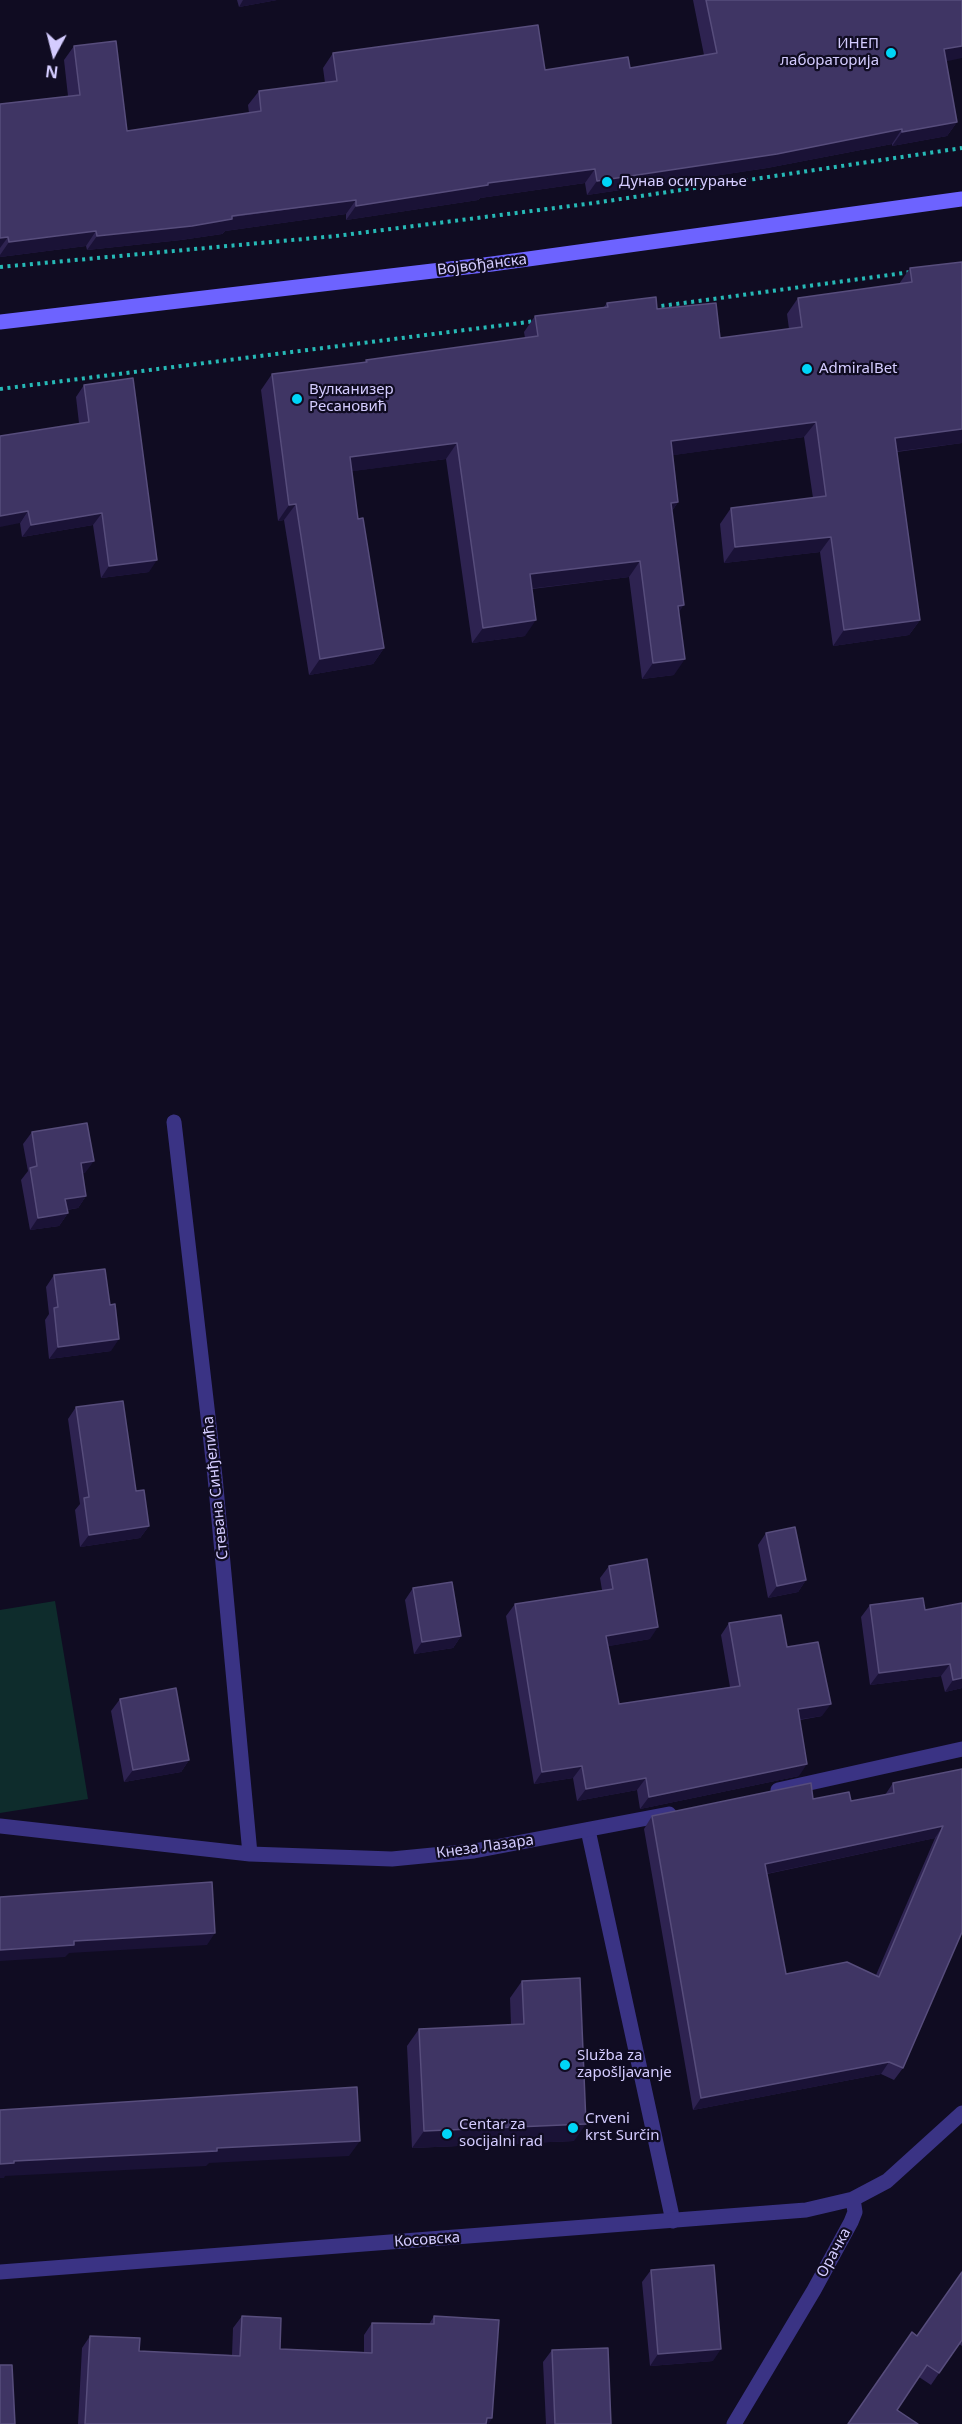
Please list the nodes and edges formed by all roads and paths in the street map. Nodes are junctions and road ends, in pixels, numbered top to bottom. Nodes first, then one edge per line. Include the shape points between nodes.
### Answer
1 (962, 148) edge
2 (962, 199) edge
3 (0, 267) edge
4 (916, 272) edge
5 (650, 307) edge
6 (543, 320) edge
7 (0, 322) edge
8 (0, 389) edge
9 (174, 1122) dead end
10 (962, 1749) edge
11 (760, 1795) edge
12 (680, 1811) edge
13 (0, 1826) edge
14 (588, 1830) junction
15 (250, 1854) junction
16 (962, 2113) edge
17 (853, 2199) junction
18 (673, 2221) junction
19 (0, 2272) edge
20 (734, 2424) edge

1 - 3 path via 594,203 347,234
2 - 7 main road, Војвођанска via 492,264
4 - 5 path
6 - 8 path
9 - 15 street, Стевана Синђелића via 215,1477
10 - 11 street
12 - 14 street, Кнеза Лазара
13 - 15 street, Кнеза Лазара
14 - 15 street, Кнеза Лазара via 474,1851 392,1858
14 - 18 street
16 - 17 street via 887,2181
17 - 18 street, Косовска via 806,2210
17 - 20 street, Орачка via 855,2212 851,2222
18 - 19 street, Косовска

